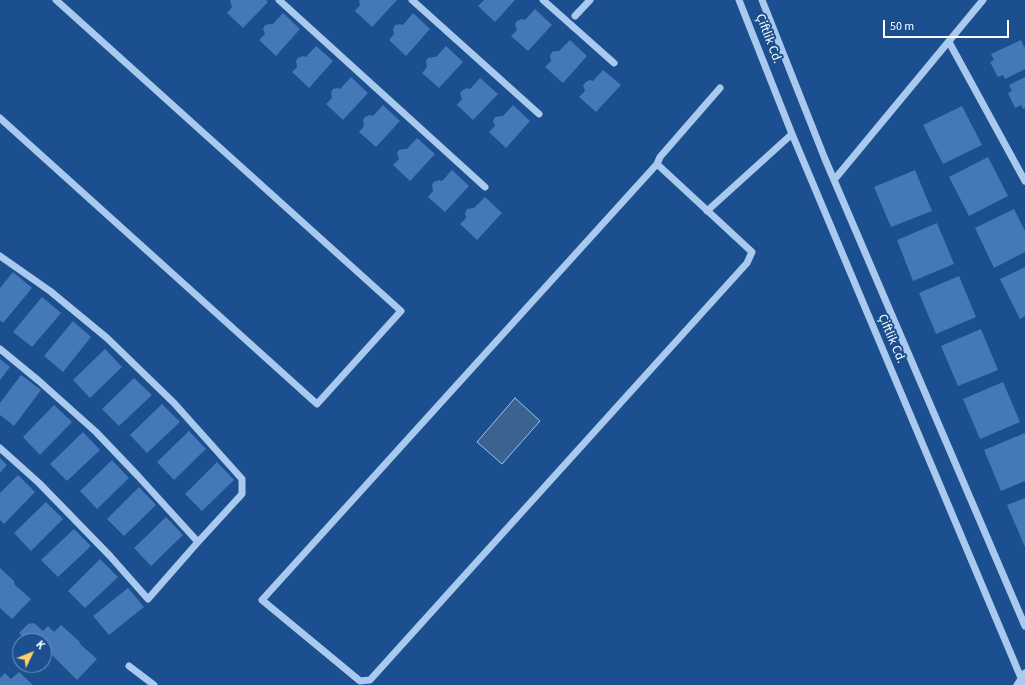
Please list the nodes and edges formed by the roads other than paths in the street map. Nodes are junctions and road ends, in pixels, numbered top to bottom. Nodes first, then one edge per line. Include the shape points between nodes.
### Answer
1 (56, 0) edge
2 (279, 0) edge
3 (412, 0) edge
4 (543, 0) edge
5 (590, 0) edge
6 (739, 0) edge
7 (762, 0) edge
8 (983, 0) edge
9 (575, 16) dead end
10 (949, 42) junction
11 (614, 64) dead end
12 (720, 88) dead end
13 (539, 114) dead end
14 (0, 118) edge
15 (792, 134) junction
16 (657, 164) junction
17 (834, 180) junction
18 (1025, 181) edge
19 (485, 187) dead end
20 (707, 211) junction
21 (0, 256) edge
22 (0, 349) edge
23 (0, 448) edge
24 (198, 542) junction
25 (1025, 626) edge
26 (130, 666) dead end
27 (1022, 681) edge
28 (154, 685) edge

1 - 14 street via 401,311 317,404
2 - 19 street
3 - 13 street
4 - 11 street
5 - 9 street
6 - 15 street, Çiftlik Cd.
7 - 17 street, Çiftlik Cd.
8 - 10 street
10 - 17 street
10 - 18 street
12 - 16 street via 660,157
15 - 20 street
15 - 27 street, Çiftlik Cd.
16 - 20 street
16 - 20 street via 262,600 360,681 370,680 747,262 752,252
17 - 25 street, Çiftlik Cd.
21 - 24 street via 50,291 107,338 174,403 242,479 242,494
22 - 24 street via 96,432
23 - 24 street via 39,483 148,599
26 - 28 street

